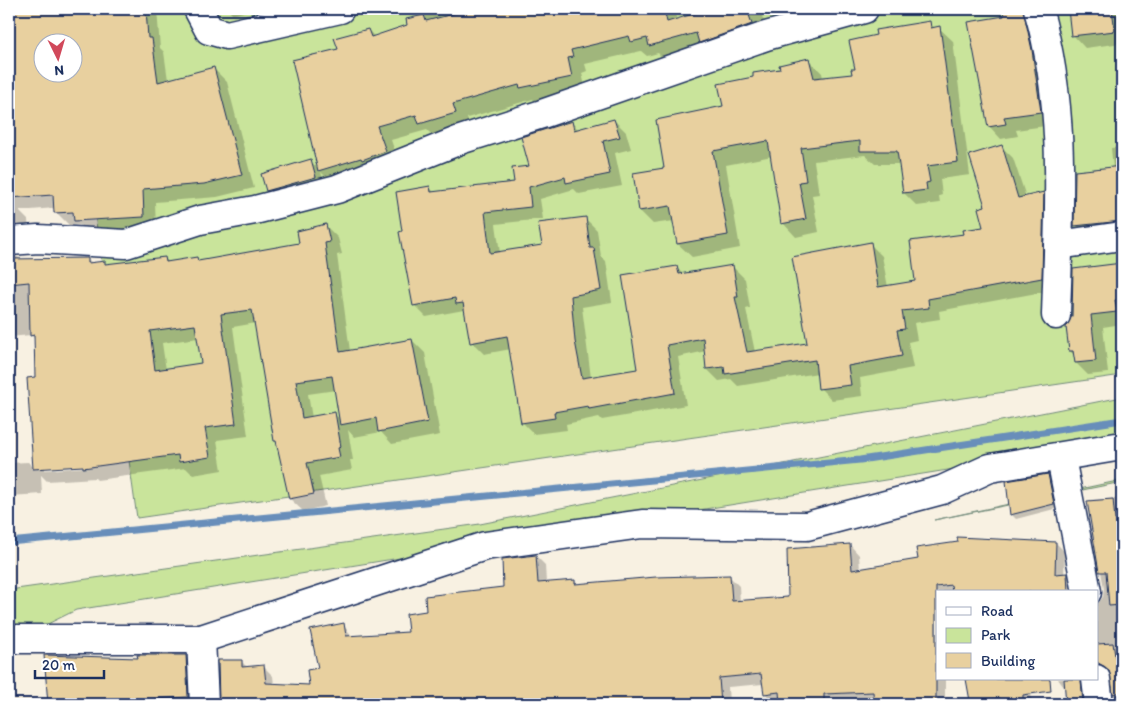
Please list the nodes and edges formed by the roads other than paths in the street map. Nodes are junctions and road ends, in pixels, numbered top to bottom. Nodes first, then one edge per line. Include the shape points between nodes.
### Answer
1 (198, 9) edge
2 (340, 9) edge
3 (864, 9) edge
4 (1038, 9) edge
5 (1122, 236) edge
6 (9, 241) edge
7 (1058, 245) junction
8 (1056, 315) dead end
9 (1122, 446) edge
10 (1061, 458) junction
11 (1087, 590) edge
12 (9, 639) edge
13 (201, 639) junction
14 (1096, 680) edge
15 (204, 704) edge
16 (1099, 704) edge

1 - 2 street via 209,30 227,35
3 - 6 street via 766,36 460,140 337,189 200,220 126,244 38,239
4 - 7 street via 1045,34 1061,160
5 - 7 street
7 - 8 street
9 - 10 street
10 - 11 street
10 - 13 street via 990,468 942,490 807,526 642,524 485,546
12 - 13 street
13 - 15 street
14 - 16 street

